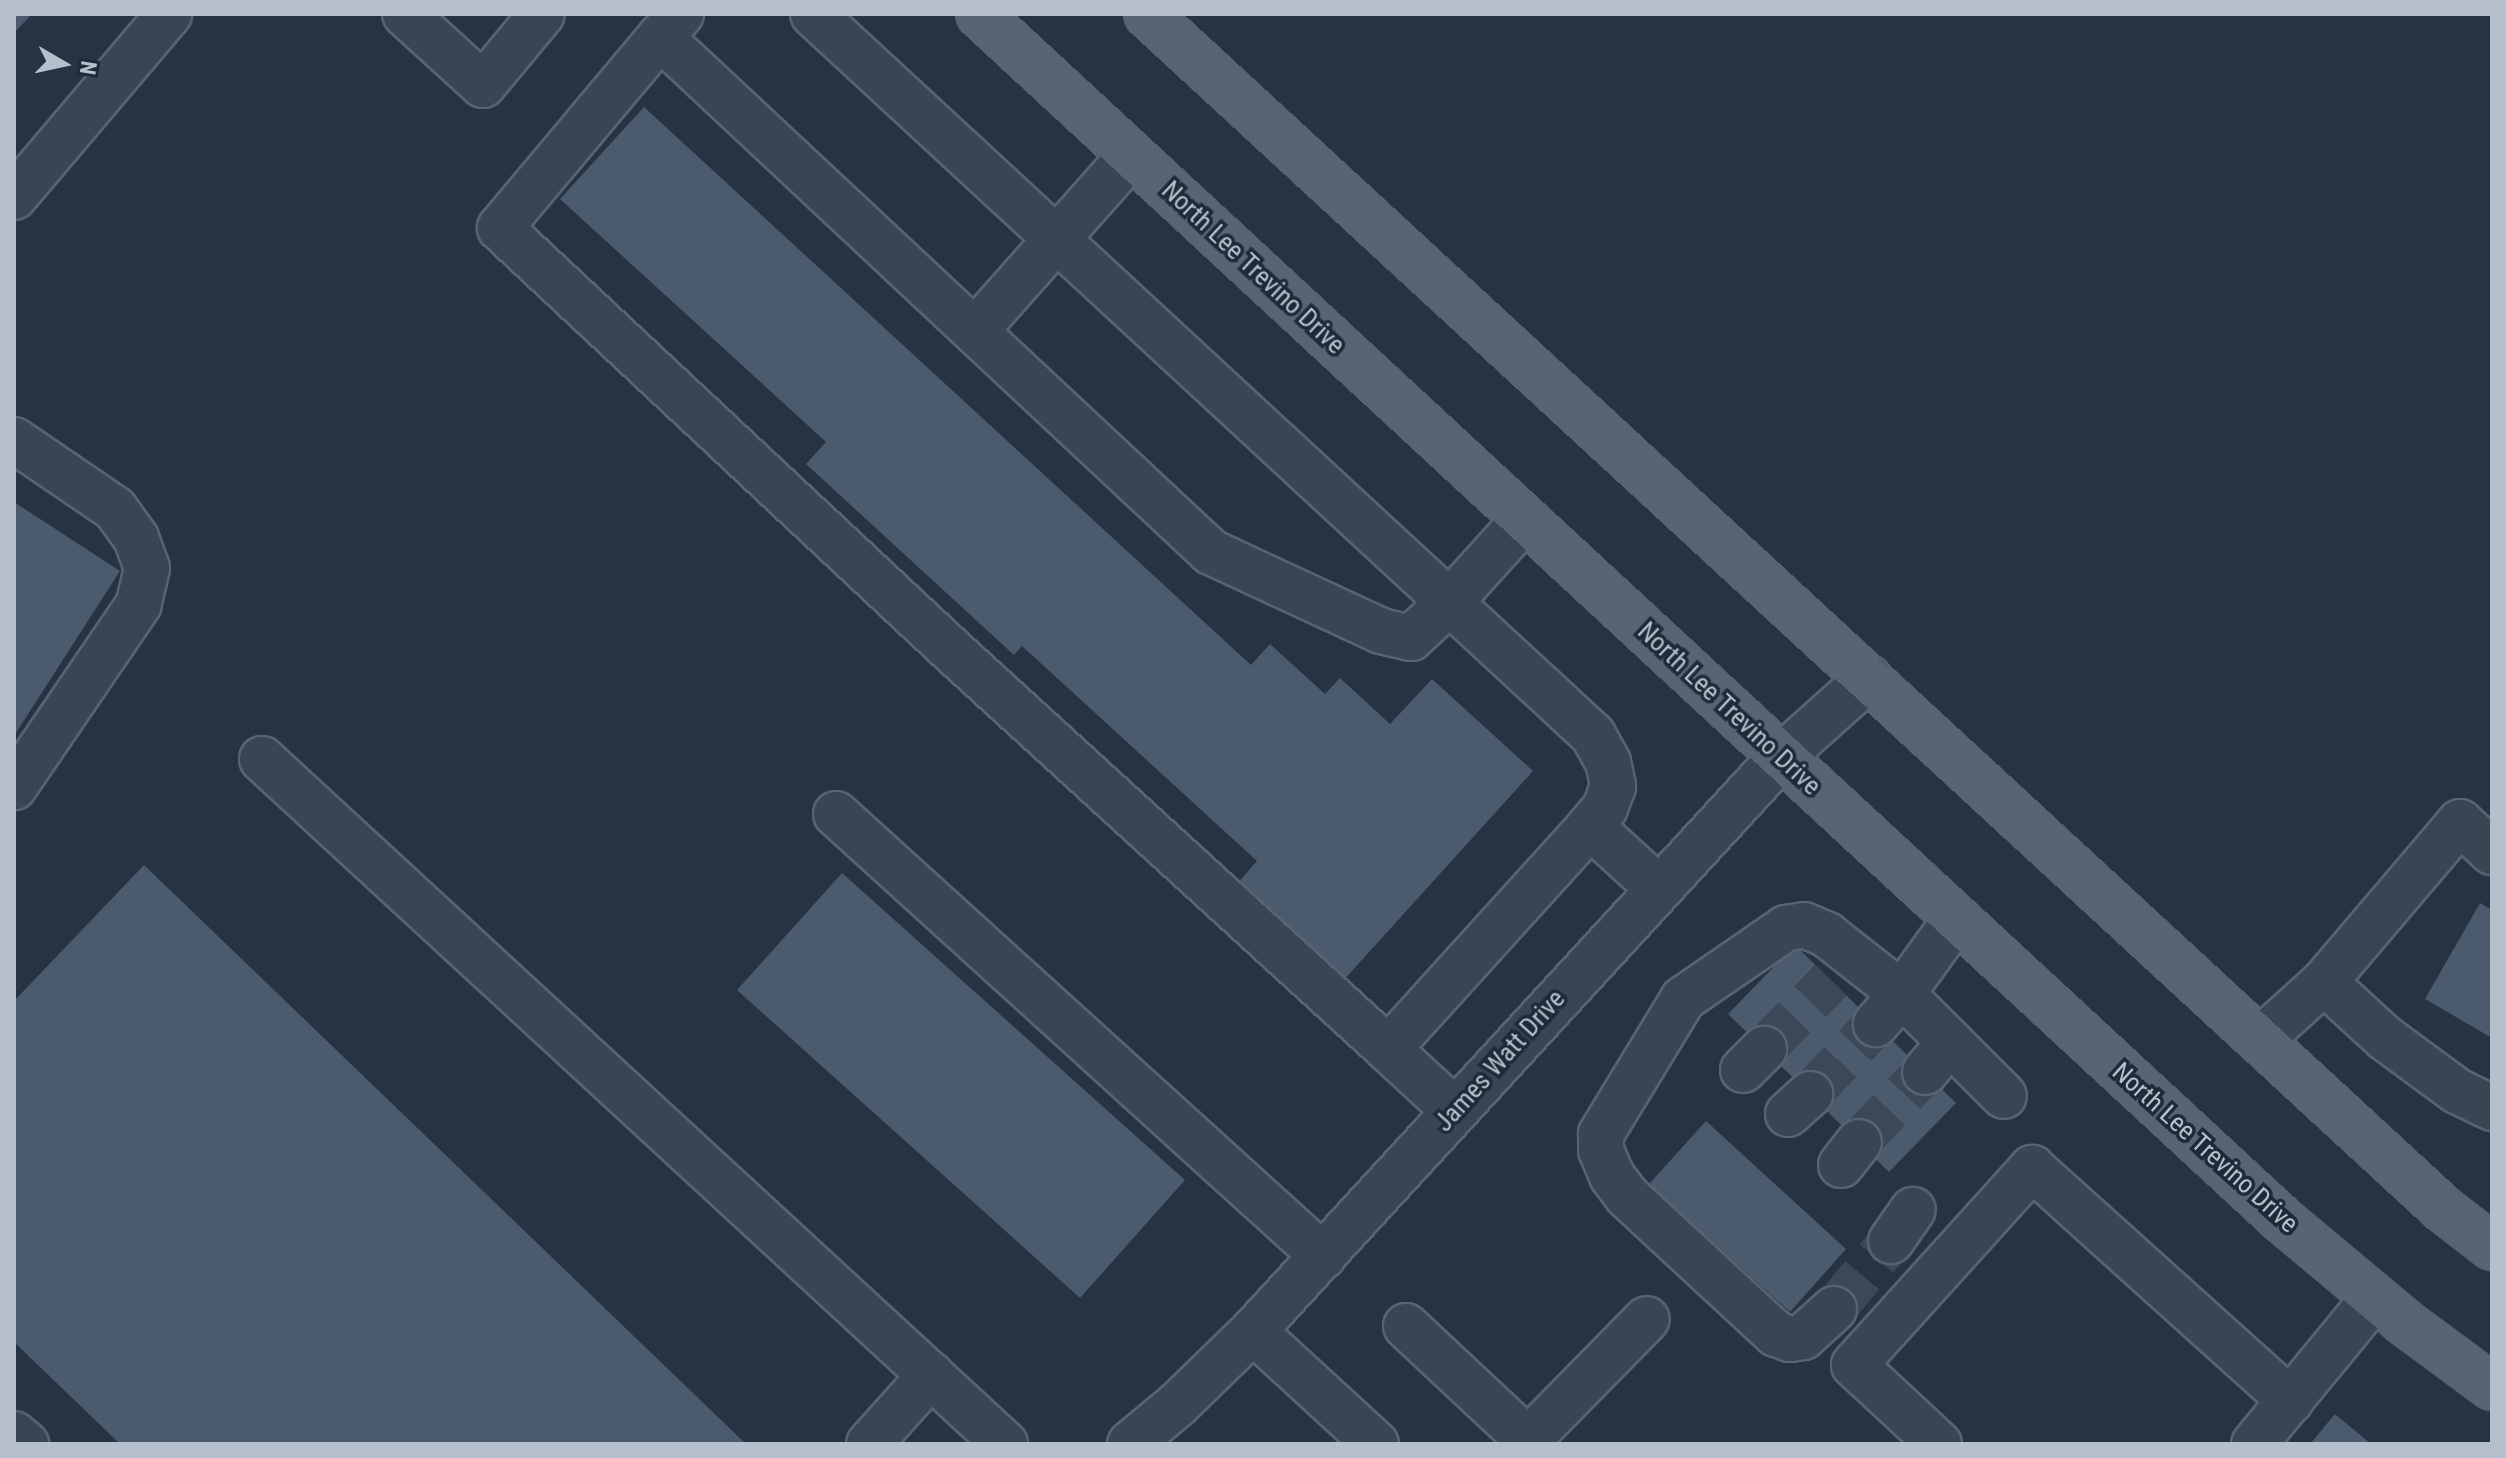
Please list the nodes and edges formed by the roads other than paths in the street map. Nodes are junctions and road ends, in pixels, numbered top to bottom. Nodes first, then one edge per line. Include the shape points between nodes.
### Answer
1 (169, 14) edge
2 (405, 14) edge
3 (542, 14) edge
4 (813, 14) edge
5 (979, 14) edge
6 (1147, 14) edge
7 (671, 26) edge
8 (1131, 155) junction
9 (14, 197) edge
10 (1057, 240) junction
11 (975, 331) junction
12 (14, 440) edge
13 (1524, 520) junction
14 (1448, 604) junction
15 (1869, 678) junction
16 (1781, 757) junction
17 (262, 759) dead end
18 (14, 787) edge
19 (836, 814) dead end
20 (1590, 826) junction
21 (2492, 852) edge
22 (1659, 889) junction
23 (1956, 919) junction
24 (2324, 982) junction
25 (1889, 1009) junction
26 (2260, 1040) junction
27 (1388, 1049) junction
28 (2004, 1096) dead end
29 (2492, 1108) edge
30 (1454, 1110) junction
31 (2492, 1247) edge
32 (1323, 1256) junction
33 (2374, 1298) junction
34 (1834, 1309) tunnel mouth
35 (1647, 1319) dead end
36 (1406, 1326) dead end
37 (1253, 1331) junction
38 (931, 1375) junction
39 (2492, 1387) edge
40 (2291, 1401) junction
41 (14, 1434) edge
42 (1373, 1443) edge
43 (1528, 1443) edge
44 (26, 1444) edge
45 (869, 1444) edge
46 (1005, 1444) edge
47 (1130, 1444) edge
48 (1939, 1444) edge
49 (2254, 1444) edge

1 - 9 street
2 - 3 street via 483,85
4 - 10 street
5 - 8 main road, North Lee Trevino Drive
6 - 15 main road
7 - 11 street
7 - 27 street via 500,228
8 - 10 street
8 - 13 main road, North Lee Trevino Drive
10 - 11 street
10 - 14 street
11 - 14 street via 1211,552 1381,631 1411,638
12 - 18 street via 115,509 136,538 147,568 139,604
13 - 14 street
13 - 16 main road, North Lee Trevino Drive
14 - 20 street via 1593,735 1608,762 1613,786 1605,808
15 - 16 street, James Watt Drive
15 - 26 main road
16 - 22 street, James Watt Drive
16 - 23 main road, North Lee Trevino Drive
17 - 38 street
19 - 32 street
20 - 22 street
20 - 27 street
21 - 24 street via 2460,822
22 - 30 street, James Watt Drive
23 - 25 street
23 - 33 main road, North Lee Trevino Drive
24 - 26 street
24 - 29 street via 2385,1038 2457,1091
25 - 28 street via 1937,1057
25 - 34 street via 1842,967 1827,935 1804,925 1786,928 1683,999 1601,1134 1601,1150 1627,1196 1776,1334 1803,1337
26 - 31 main road via 2443,1209
27 - 30 street
30 - 32 street, James Watt Drive
32 - 37 street, James Watt Drive
33 - 39 main road, North Lee Trevino Drive
33 - 40 street
35 - 43 street
36 - 43 street
37 - 42 street
37 - 47 street, James Watt Drive
38 - 45 street
38 - 46 street
40 - 48 street via 2032,1168 1854,1365
40 - 49 street
41 - 44 street

